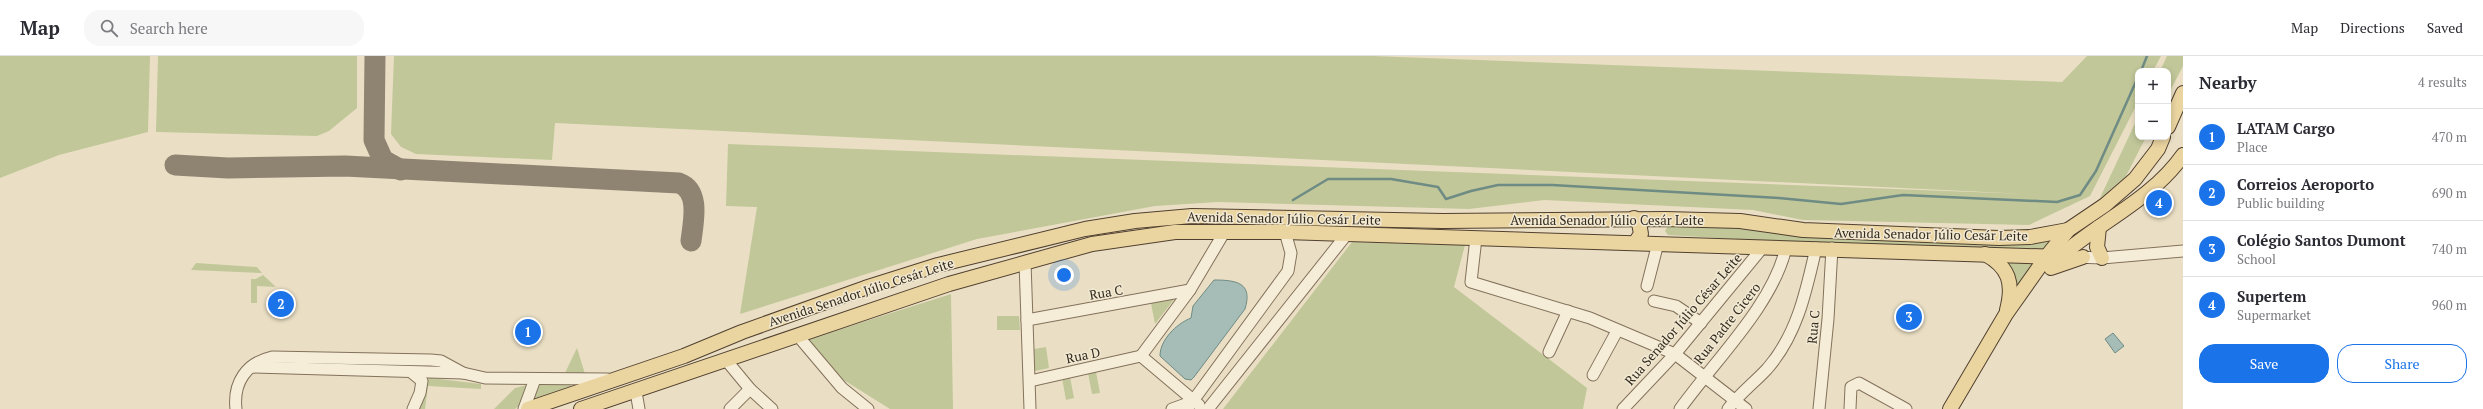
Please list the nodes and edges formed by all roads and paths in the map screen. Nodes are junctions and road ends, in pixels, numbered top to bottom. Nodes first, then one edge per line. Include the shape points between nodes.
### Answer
1 (2183, 93) edge
2 (2179, 111) edge
3 (2171, 123) edge
4 (2161, 140) edge
5 (2183, 155) edge
6 (1634, 218) junction
7 (1666, 219) junction
8 (2099, 227) junction
9 (2068, 230) junction
10 (1225, 231) junction
11 (1285, 232) junction
12 (1347, 234) junction
13 (1476, 238) junction
14 (1635, 243) junction
15 (1660, 243) junction
16 (1763, 247) junction
17 (1786, 248) junction
18 (1816, 248) junction
19 (1832, 248) junction
20 (2183, 251) edge
21 (1983, 253) junction
22 (2083, 257) joint
23 (2102, 258) junction
24 (2051, 260) junction
25 (1025, 262) junction
26 (1647, 286) dead end
27 (865, 288) junction
28 (1190, 290) junction
29 (839, 298) junction
30 (1654, 300) dead end
31 (1568, 310) junction
32 (869, 311) junction
33 (2006, 314) junction
34 (1027, 320) junction
35 (843, 321) junction
36 (1701, 323) junction
37 (1617, 331) junction
38 (798, 336) junction
39 (1549, 352) dead end
40 (1675, 354) junction
41 (1141, 356) junction
42 (726, 360) junction
43 (411, 361) junction
44 (251, 366) junction
45 (411, 373) junction
46 (463, 373) junction
47 (1593, 375) dead end
48 (619, 378) junction
49 (1702, 378) junction
50 (535, 379) junction
51 (1030, 381) junction
52 (750, 388) junction
53 (636, 392) junction
54 (1190, 405) edge
55 (1731, 405) edge
56 (236, 409) edge
57 (412, 409) edge
58 (524, 409) edge
59 (528, 409) edge
60 (582, 409) edge
61 (639, 409) edge
62 (730, 409) edge
63 (772, 409) edge
64 (868, 409) edge
65 (1030, 409) edge
66 (1172, 409) edge
67 (1206, 409) edge
68 (1624, 409) edge
69 (1680, 409) edge
70 (1746, 409) edge
71 (1819, 409) edge
72 (1850, 409) edge
73 (1906, 409) edge
74 (1950, 409) edge
75 (1960, 409) edge

1 - 2 main road
2 - 3 main road
4 - 9 main road via 2146,166 2126,188
5 - 8 main road via 2154,186
6 - 7 main road, Avenida Senador Júlio Cesár Leite
6 - 14 main road via 1639,223 1641,234
6 - 27 main road, Avenida Senador Júlio Cesár Leite via 1443,222 1192,216 1135,221 1086,229 938,265
7 - 9 main road, Avenida Senador Júlio Cesár Leite via 1740,221 1803,230 1999,238 2030,237
7 - 15 main road via 1659,227
8 - 23 main road via 2097,247
8 - 24 main road
9 - 24 main road
10 - 11 main road, Avenida Senador Júlio Cesár Leite
10 - 25 main road, Avenida Senador Júlio Cesár Leite via 1135,236 1092,244
10 - 28 street
11 - 12 main road, Avenida Senador Júlio Cesár Leite
11 - 54 street via 1291,254 1288,271
12 - 13 main road, Avenida Senador Júlio Cesár Leite
12 - 67 street
13 - 14 main road, Avenida Senador Júlio Cesár Leite
13 - 31 street via 1471,282
14 - 15 main road, Avenida Senador Júlio Cesár Leite
15 - 16 main road, Avenida Senador Júlio Cesár Leite
15 - 26 street
16 - 17 main road, Avenida Senador Júlio Cesár Leite
16 - 36 street, Rua Senador Júlio César Leite
17 - 18 main road, Avenida Senador Júlio Cesár Leite
17 - 49 street, Rua Padre Cicero via 1780,272 1769,292
18 - 19 main road, Avenida Senador Júlio Cesár Leite
18 - 55 street via 1801,309 1790,335 1766,369
19 - 21 main road, Avenida Senador Júlio Cesár Leite
19 - 71 street, Rua C
20 - 23 street
21 - 24 main road, Avenida Senador Júlio Cesár Leite
21 - 33 main road via 2001,264 2008,278 2010,290
22 - 23 street
22 - 24 main road
24 - 33 main road
24 - 75 main road
25 - 32 main road, Avenida Senador Júlio Cesár Leite
25 - 34 street
27 - 29 main road, Avenida Senador Júlio Cesár Leite
27 - 32 main road via 862,302
28 - 34 street, Rua C
28 - 41 street
29 - 35 main road via 846,308
29 - 48 main road, Avenida Senador Júlio Cesár Leite
30 - 36 street via 1676,306
31 - 37 street
31 - 39 street
32 - 35 main road, Avenida Senador Júlio Cesár Leite
33 - 74 main road
34 - 51 street
35 - 38 main road, Avenida Senador Júlio Cesár Leite
36 - 40 street, Rua Senador Júlio César Leite
37 - 40 street
37 - 47 street
38 - 42 main road, Avenida Senador Júlio Cesár Leite
38 - 64 street via 842,388
40 - 49 street
40 - 68 street, Rua Senador Júlio César Leite
41 - 51 street, Rua D
41 - 54 street
42 - 52 street
42 - 53 main road, Avenida Senador Júlio Cesár Leite
43 - 44 street via 272,357
43 - 45 street
43 - 46 street via 441,361
44 - 45 street
44 - 56 street via 242,375 236,390
45 - 46 street
45 - 57 street via 422,381 420,393
46 - 50 street via 485,378
48 - 50 street
48 - 59 main road, Avenida Senador Júlio Cesár Leite
49 - 55 street
49 - 69 street, Rua Padre Cicero
50 - 58 street
51 - 65 street
52 - 62 street
52 - 63 street
53 - 60 main road, Avenida Senador Júlio Cesár Leite
53 - 61 street
54 - 66 street
54 - 67 street
55 - 70 street
72 - 73 street via 1851,387 1859,383

